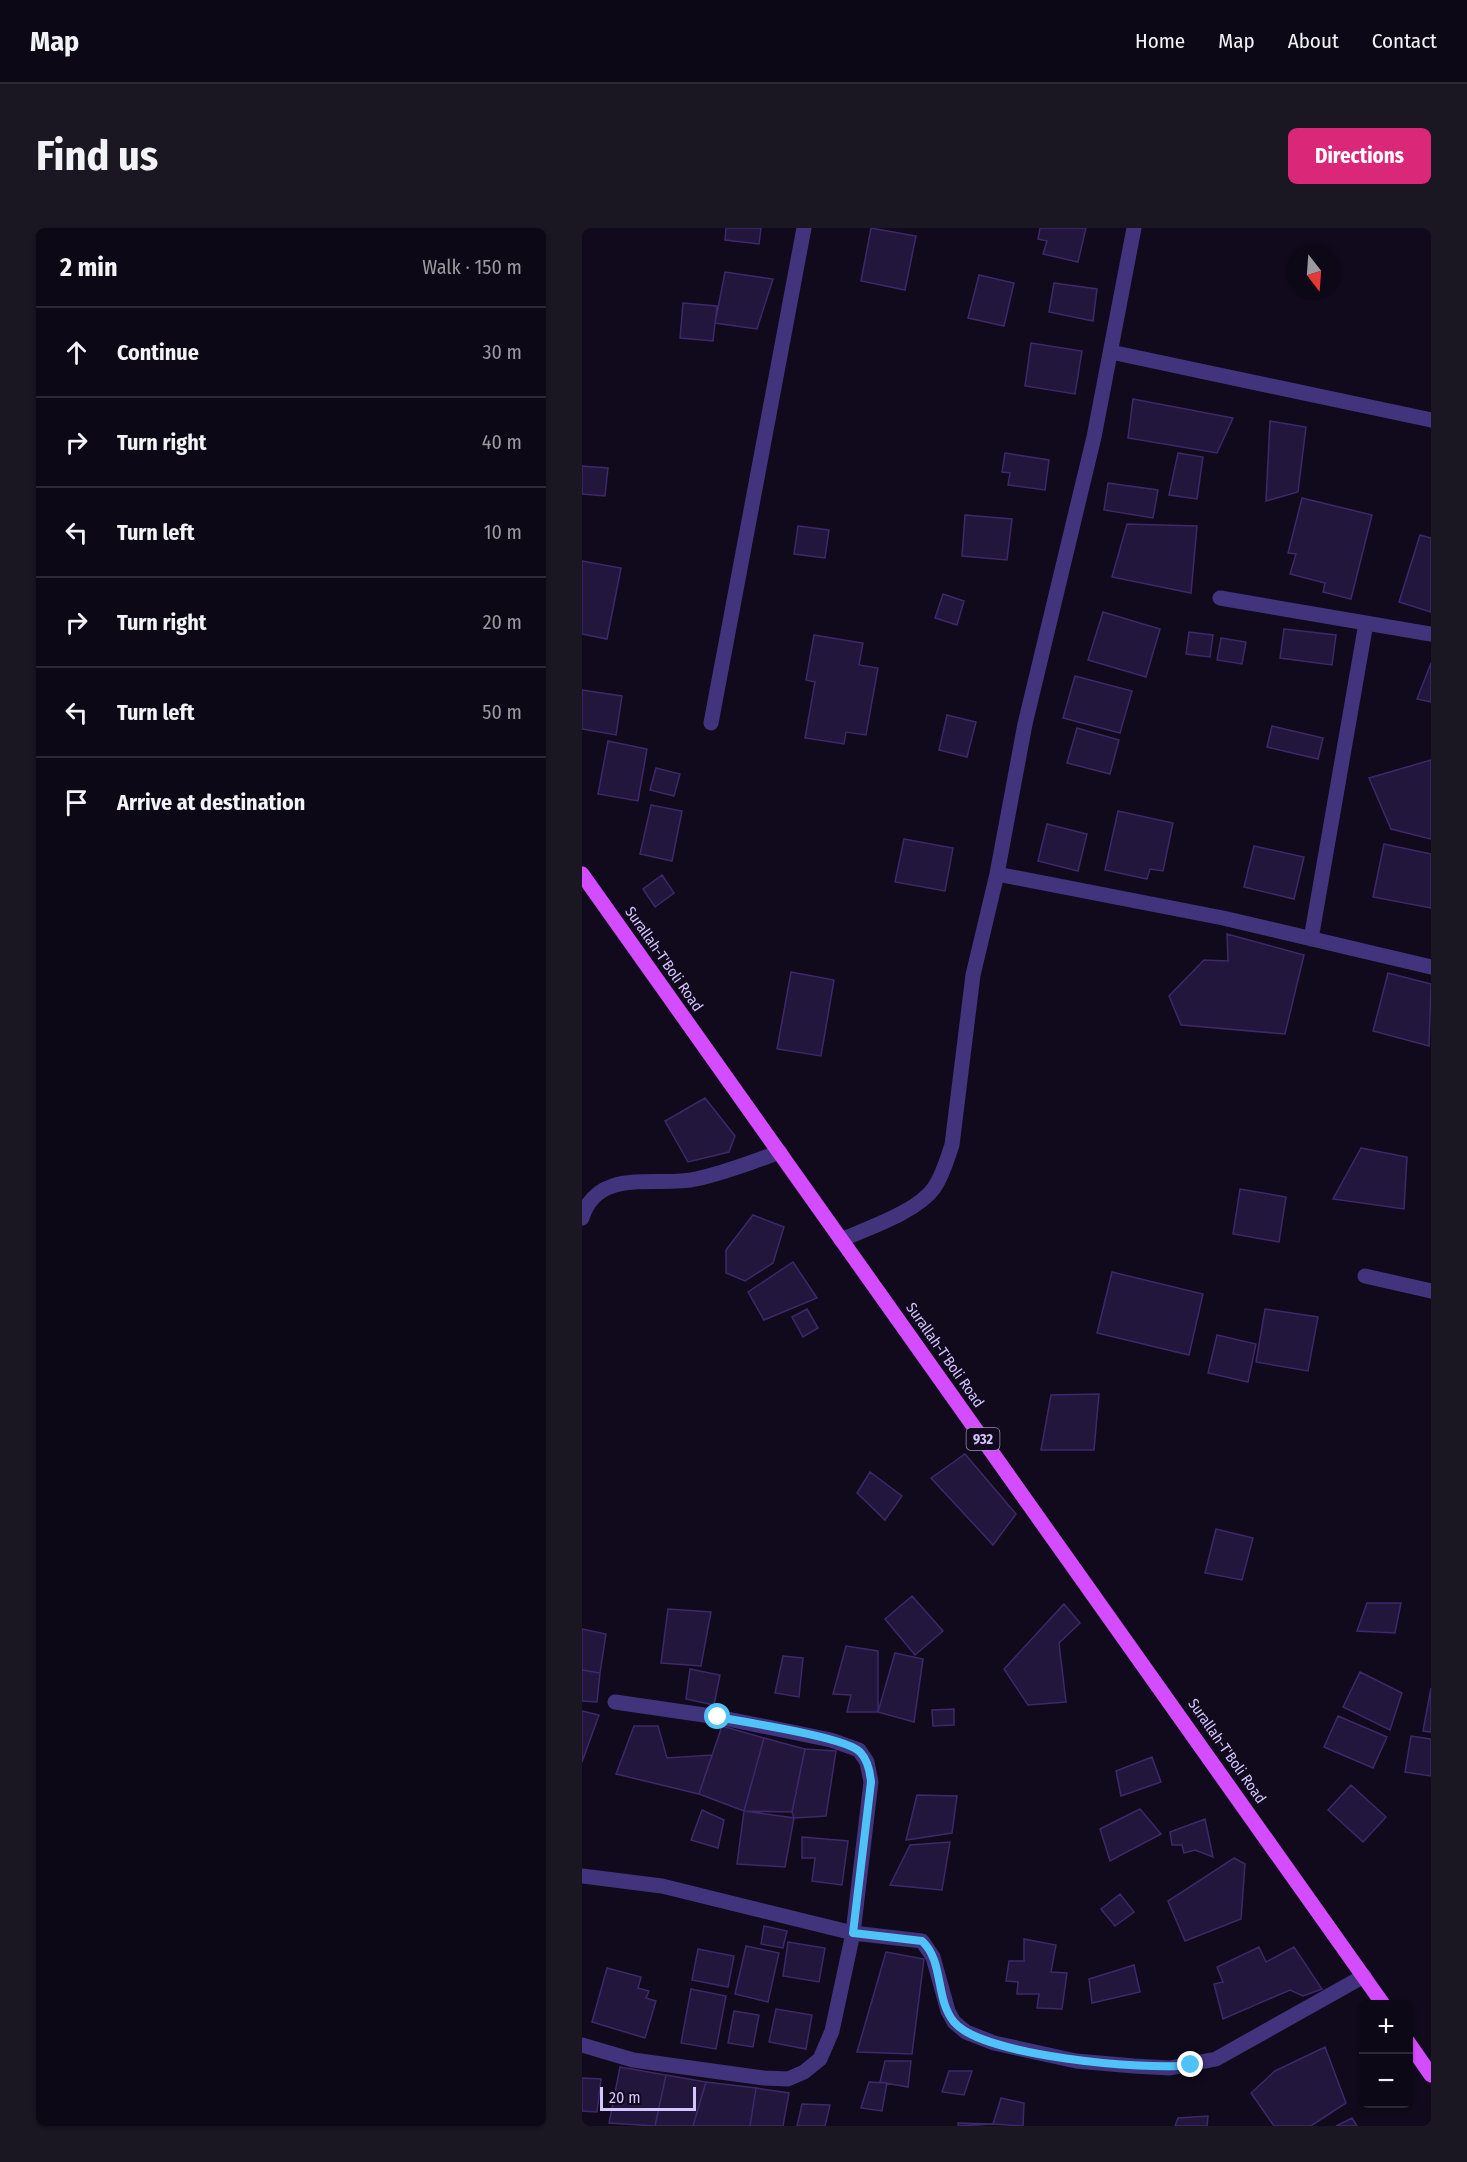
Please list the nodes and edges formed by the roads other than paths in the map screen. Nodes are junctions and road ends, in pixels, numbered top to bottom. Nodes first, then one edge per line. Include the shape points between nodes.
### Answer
1 (804, 228) edge
2 (1134, 228) edge
3 (1111, 352) junction
4 (1431, 420) edge
5 (1220, 598) dead end
6 (1366, 622) junction
7 (1431, 634) edge
8 (711, 723) dead end
9 (582, 874) edge
10 (996, 874) junction
11 (1311, 939) junction
12 (1431, 967) edge
13 (780, 1152) junction
14 (582, 1218) edge
15 (841, 1240) junction
16 (1365, 1276) dead end
17 (1431, 1291) edge
18 (615, 1702) dead end
19 (582, 1876) edge
20 (853, 1933) junction
21 (1364, 1976) junction
22 (1380, 2000) edge
23 (582, 2045) edge
24 (1413, 2049) edge
25 (1431, 2075) edge

1 - 8 street
2 - 3 street
3 - 4 street
3 - 10 street via 1025,724
5 - 6 street
6 - 7 street
6 - 11 street
9 - 13 main road, Surallah-T'Boli Road / 932
10 - 11 street
10 - 15 street via 973,975 952,1145 945,1166 934,1188 917,1204
11 - 12 street
13 - 14 street via 692,1180 637,1180 622,1184 594,1197
13 - 15 main road, Surallah-T'Boli Road / 932
15 - 21 main road, Surallah-T'Boli Road / 932
16 - 17 street
18 - 20 street via 718,1717 831,1740 859,1750 867,1762 871,1782
19 - 20 street via 662,1886
20 - 21 street via 922,1941 933,1957 948,2011 966,2032 994,2043 1076,2061 1134,2066 1170,2068 1216,2059
20 - 23 street via 832,2031 820,2059 788,2079 633,2060
21 - 22 main road, Surallah-T'Boli Road / 932
24 - 25 main road

